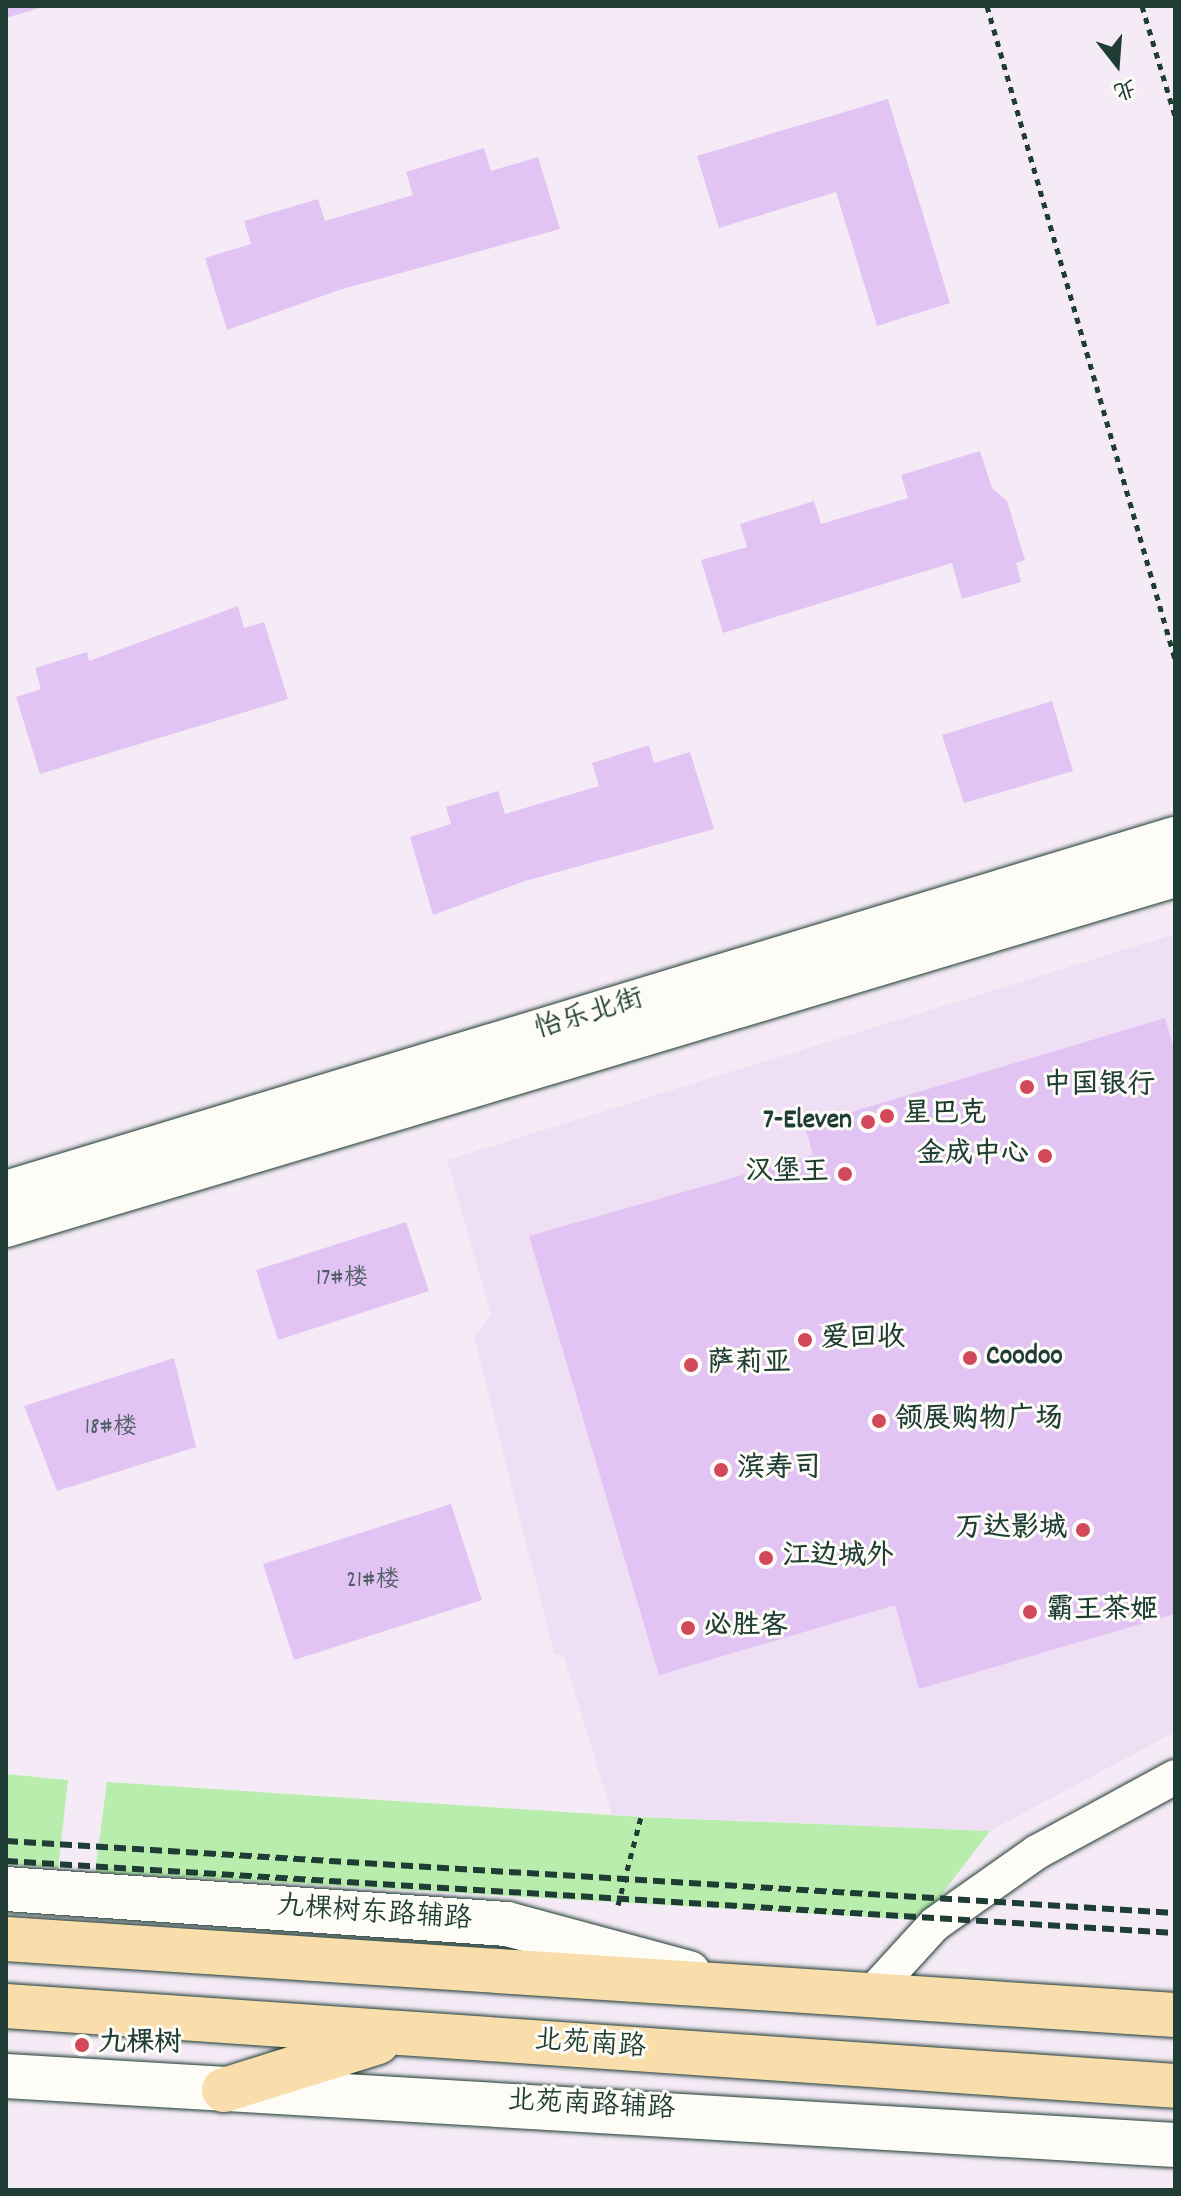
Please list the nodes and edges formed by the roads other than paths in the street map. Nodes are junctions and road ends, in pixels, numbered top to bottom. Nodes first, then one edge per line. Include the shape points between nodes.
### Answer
1 (1175, 839) edge
2 (1175, 875) edge
3 (6, 1193) edge
4 (6, 1225) edge
5 (1175, 1777) edge
6 (6, 1889) edge
7 (6, 1939) edge
8 (734, 1985) junction
9 (871, 1994) junction
10 (6, 2006) edge
11 (1175, 2015) edge
12 (411, 2034) junction
13 (6, 2076) edge
14 (1175, 2086) edge
15 (224, 2090) junction
16 (1175, 2145) edge

1 - 3 main road, 怡乐北街
2 - 4 main road, 怡乐北街
5 - 9 street via 1037,1852 935,1924
6 - 8 main road, 九棵树东路辅路 via 507,1924
7 - 8 highway
8 - 9 highway
9 - 11 highway
10 - 12 highway, 北苑南路
12 - 14 highway, 北苑南路
12 - 15 highway
13 - 15 main road, 北苑南路辅路
15 - 16 main road, 北苑南路辅路

